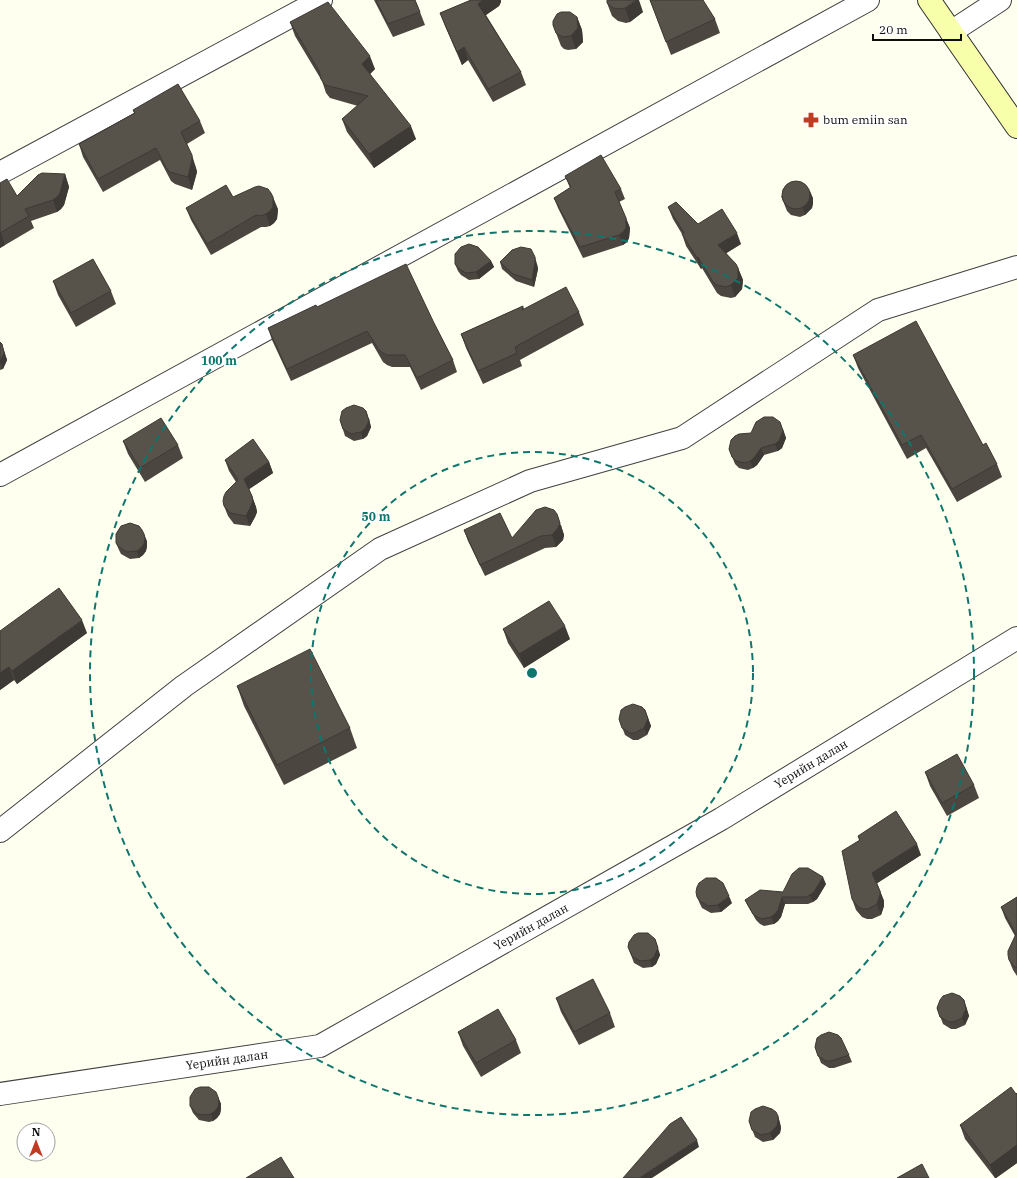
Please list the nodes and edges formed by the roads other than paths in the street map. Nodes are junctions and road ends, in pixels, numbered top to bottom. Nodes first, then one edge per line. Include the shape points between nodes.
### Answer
1 (321, 0) edge
2 (868, 0) edge
3 (929, 0) edge
4 (1000, 0) edge
5 (950, 32) junction
6 (1017, 127) edge
7 (0, 173) edge
8 (1017, 267) edge
9 (0, 475) edge
10 (1017, 638) edge
11 (0, 831) edge
12 (0, 1094) edge

1 - 7 street
2 - 9 street
3 - 5 street
4 - 5 street
5 - 6 street
8 - 11 street via 878,310 682,438 530,480 380,549 184,686
10 - 12 street, Үерийн далан via 721,819 320,1046

